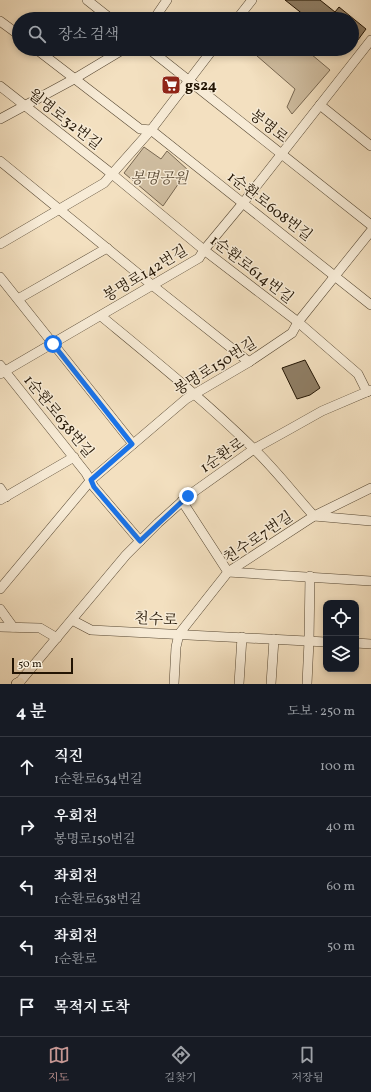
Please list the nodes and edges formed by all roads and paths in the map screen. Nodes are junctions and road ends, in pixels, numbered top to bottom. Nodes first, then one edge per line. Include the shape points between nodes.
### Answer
1 (87, 0) edge
2 (168, 0) edge
3 (252, 0) edge
4 (102, 12) edge
5 (159, 12) edge
6 (243, 12) edge
7 (0, 21) edge
8 (12, 30) edge
9 (371, 40) edge
10 (359, 55) edge
11 (45, 56) edge
12 (112, 56) edge
13 (158, 56) edge
14 (209, 56) edge
15 (358, 56) edge
16 (74, 78) junction
17 (189, 81) junction
18 (0, 86) edge
19 (24, 105) junction
20 (320, 105) junction
21 (0, 119) edge
22 (151, 130) junction
23 (370, 143) edge
24 (281, 154) junction
25 (0, 161) edge
26 (112, 174) junction
27 (243, 203) junction
28 (60, 210) junction
29 (371, 225) edge
30 (371, 231) edge
31 (0, 244) edge
32 (107, 248) junction
33 (204, 250) junction
34 (334, 275) junction
35 (0, 277) edge
36 (152, 285) junction
37 (18, 299) junction
38 (371, 305) edge
39 (101, 316) junction
40 (298, 322) junction
41 (53, 344) junction
42 (249, 362) junction
43 (2, 370) edge
44 (369, 391) edge
45 (194, 393) junction
46 (132, 444) junction
47 (254, 450) junction
48 (74, 457) junction
49 (91, 480) junction
50 (0, 488) edge
51 (371, 488) edge
52 (3, 499) edge
53 (182, 501) junction
54 (314, 516) junction
55 (371, 520) edge
56 (140, 541) junction
57 (228, 572) junction
58 (310, 576) junction
59 (371, 581) edge
60 (0, 589) edge
61 (0, 609) edge
62 (72, 620) junction
63 (0, 627) edge
64 (13, 627) junction
65 (179, 634) junction
66 (242, 637) junction
67 (57, 638) junction
68 (274, 639) junction
69 (309, 641) junction
70 (323, 642) edge
71 (359, 643) edge
72 (371, 644) edge
73 (19, 684) edge
74 (174, 684) edge
75 (239, 684) edge
76 (271, 684) edge
77 (307, 684) edge

1 - 4 street
2 - 5 street
3 - 6 street
7 - 8 street
9 - 10 street, 봉명로142번길
11 - 16 street, 1순환로608번길
12 - 16 street
13 - 17 street, 봉명로
14 - 17 street
15 - 20 street, 봉명로142번길
16 - 19 street
16 - 22 street, 1순환로608번길 via 140,129
17 - 22 street
17 - 24 street, 봉명로
18 - 19 street, 월명로32번길
19 - 21 street
19 - 26 street, 월명로32번길
20 - 23 street
20 - 24 street, 봉명로142번길
22 - 26 street
22 - 27 street, 1순환로608번길
24 - 27 street, 봉명로142번길
24 - 29 street, 봉명로
25 - 28 street
26 - 28 street via 104,183
26 - 33 street, 1순환로614번길
27 - 33 street, 봉명로142번길
27 - 34 street, 1순환로608번길
28 - 31 street
28 - 32 street
30 - 34 street, 봉명로150번길
32 - 36 street
32 - 37 street
33 - 36 street, 봉명로142번길 via 199,258
33 - 40 street, 1순환로614번길
34 - 38 street, 1순환로608번길
34 - 40 street, 봉명로150번길
35 - 37 street
36 - 39 street, 봉명로142번길
36 - 42 street
37 - 41 street
39 - 41 street, 봉명로142번길
39 - 45 street
40 - 42 street, 봉명로150번길 via 292,333
40 - 44 street, 1순환로614번길 via 358,374
41 - 43 street, 봉명로142번길
41 - 46 street
42 - 45 street, 봉명로150번길
43 - 48 street, 1순환로638번길
44 - 47 street, 1순환로 via 322,411
45 - 46 street, 봉명로150번길
45 - 47 street
46 - 49 street, 봉명로150번길
47 - 53 street, 1순환로
47 - 54 street
48 - 49 street, 1순환로638번길
48 - 52 street
49 - 56 street, 1순환로638번길 via 94,487
49 - 60 street, 봉명로150번길
50 - 52 street
51 - 54 street, 천수로7번길
53 - 56 street, 1순환로
53 - 57 street
54 - 55 street
54 - 57 street, 천수로7번길
56 - 62 street, 1순환로
57 - 58 street
57 - 65 street, 천수로7번길
58 - 59 street
58 - 69 street
61 - 64 street
62 - 65 street, 천수로 via 91,630
62 - 67 street, 1순환로
63 - 64 street
64 - 67 street via 40,628
65 - 66 street, 천수로
65 - 74 street
66 - 68 street, 천수로
66 - 75 street
67 - 73 street, 1순환로
68 - 69 street, 천수로
68 - 76 street
69 - 70 street, 천수로
69 - 77 street
71 - 72 street

